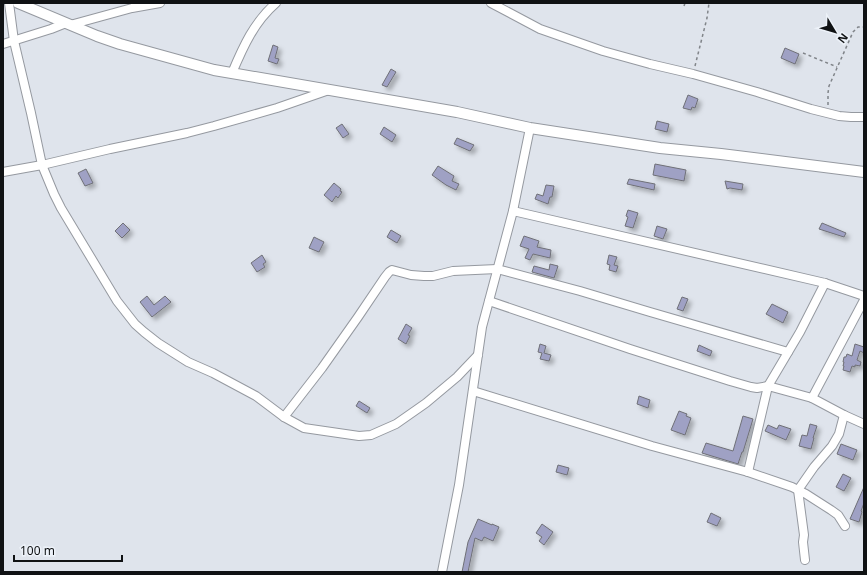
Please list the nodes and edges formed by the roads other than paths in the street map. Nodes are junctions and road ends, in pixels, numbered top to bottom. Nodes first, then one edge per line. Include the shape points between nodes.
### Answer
1 (10, 3) edge
2 (18, 3) edge
3 (160, 3) edge
4 (276, 3) edge
5 (490, 3) edge
6 (68, 24) junction
7 (14, 41) junction
8 (3, 44) edge
9 (232, 73) junction
10 (330, 90) junction
11 (864, 117) edge
12 (530, 128) junction
13 (42, 165) junction
14 (3, 172) edge
15 (864, 172) edge
16 (514, 211) junction
17 (497, 269) junction
18 (825, 283) junction
19 (864, 296) edge
20 (864, 300) edge
21 (489, 301) junction
22 (788, 352) junction
23 (478, 355) junction
24 (768, 386) junction
25 (473, 391) junction
26 (812, 398) junction
27 (844, 415) junction
28 (284, 417) junction
29 (864, 424) edge
30 (748, 472) junction
31 (798, 490) junction
32 (845, 526) dead end
33 (805, 560) dead end
34 (442, 572) edge

1 - 7 street
2 - 6 street
3 - 6 street
4 - 9 street via 253,30
5 - 11 street via 547,32 603,51 693,74 811,109
6 - 7 street
6 - 9 street via 120,44
7 - 8 street
7 - 13 street
9 - 10 street
10 - 12 street via 457,112
10 - 13 street via 214,126
12 - 15 street via 660,148
12 - 16 street
13 - 14 street
13 - 28 street via 62,208 117,301 135,324 178,356 256,396
16 - 17 street
16 - 18 street
17 - 21 street
17 - 22 street
17 - 28 street via 453,271 433,276 411,275 392,270 389,272 322,368
18 - 19 street
18 - 22 street
20 - 26 street
21 - 23 street
21 - 24 street via 730,381 757,388
22 - 24 street
23 - 25 street
23 - 28 street via 426,403 396,424 371,435 359,436 304,428
24 - 26 street
24 - 30 street
25 - 30 street via 644,444
25 - 34 street via 459,486
26 - 27 street
27 - 29 street
27 - 31 street via 839,434 832,446
30 - 31 street
31 - 32 street via 838,515
31 - 33 street

